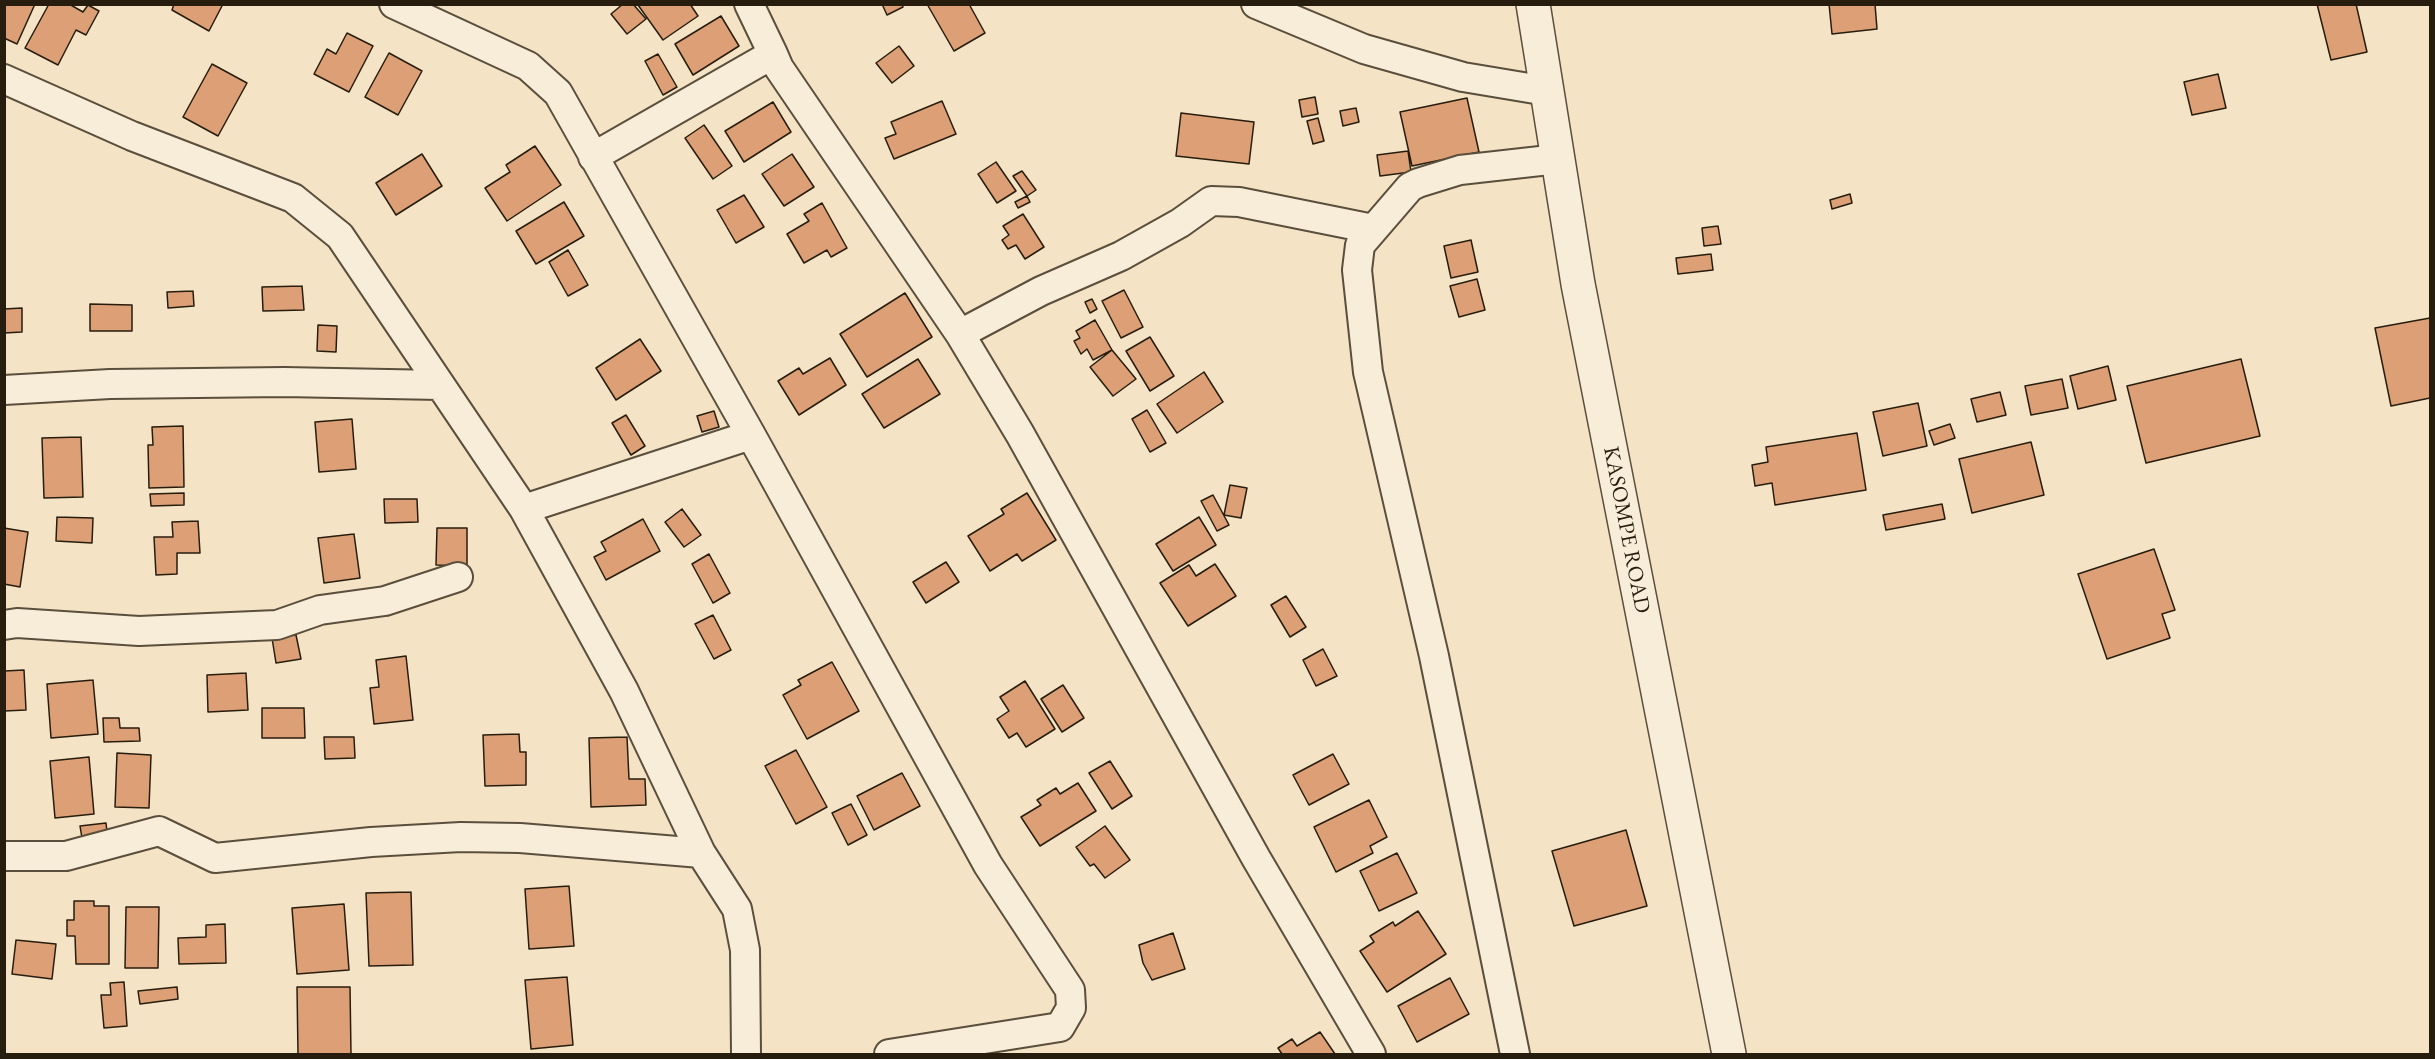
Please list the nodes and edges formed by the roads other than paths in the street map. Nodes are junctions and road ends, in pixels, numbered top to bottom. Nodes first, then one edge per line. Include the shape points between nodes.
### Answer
1 (394, 4) edge
2 (749, 4) edge
3 (1256, 4) edge
4 (1533, 4) edge
5 (773, 54) junction
6 (4, 79) edge
7 (1547, 91) junction
8 (593, 157) junction
9 (1558, 159) junction
10 (1373, 229) junction
11 (960, 334) junction
12 (441, 386) junction
13 (4, 390) edge
14 (751, 435) junction
15 (524, 509) junction
16 (459, 577) dead end
17 (4, 625) edge
18 (700, 853) junction
19 (4, 855) edge
20 (746, 1054) edge
21 (890, 1054) edge
22 (1371, 1054) edge
23 (1515, 1054) edge
24 (1729, 1054) edge

1 - 8 street via 528,66 543,77 558,93
2 - 5 street
3 - 7 street via 1364,49 1463,77
4 - 7 street, KASOMPE ROAD
5 - 8 street
5 - 11 street
6 - 12 street via 132,136 293,198 340,236
7 - 9 street, KASOMPE ROAD
8 - 14 street
9 - 10 street via 1460,170 1418,183
9 - 24 street, KASOMPE ROAD via 1578,284
10 - 11 street via 1239,202 1211,201 1121,256 1041,291
10 - 23 street via 1360,245 1357,270 1368,372 1434,656
11 - 22 street
12 - 13 street via 284,382
12 - 15 street
14 - 15 street
14 - 21 street via 988,865 1070,990 1071,1008 1060,1027
15 - 18 street via 624,691
16 - 17 street via 385,601 320,610 277,625 139,632
18 - 19 street via 461,837 215,858 159,831 66,856
18 - 20 street via 737,909 745,950

